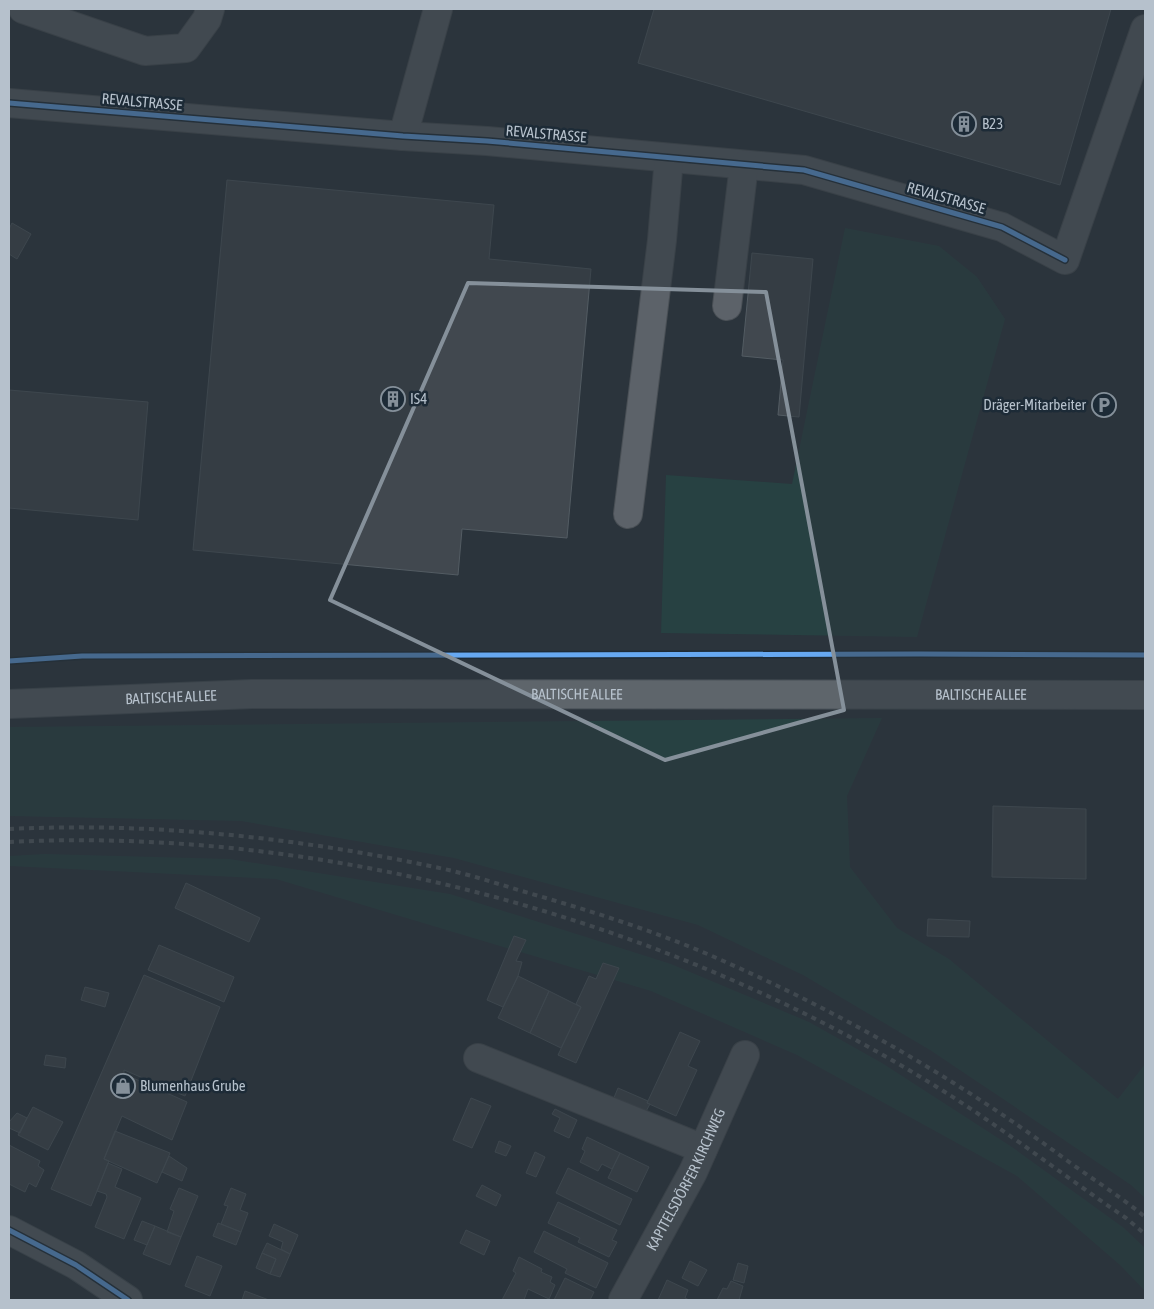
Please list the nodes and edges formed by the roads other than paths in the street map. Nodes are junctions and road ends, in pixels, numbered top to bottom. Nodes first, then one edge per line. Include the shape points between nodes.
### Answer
1 (23, 9) edge
2 (210, 9) edge
3 (438, 9) edge
4 (1145, 29) edge
5 (9, 103) edge
6 (403, 136) junction
7 (669, 158) junction
8 (744, 164) junction
9 (727, 306) dead end
10 (628, 514) dead end
11 (1145, 695) edge
12 (9, 704) edge
13 (745, 1055) dead end
14 (478, 1058) dead end
15 (704, 1149) junction
16 (9, 1230) edge
17 (122, 1298) edge
18 (623, 1300) edge

1 - 2 street via 145,51 186,48 207,19
3 - 6 street
4 - 8 street, REVALSTRASSE via 1065,260 1002,227 804,170
5 - 6 street, REVALSTRASSE
6 - 7 street, REVALSTRASSE
7 - 8 street, REVALSTRASSE
7 - 10 street
8 - 9 street
11 - 12 main road, BALTISCHE ALLEE via 252,694
13 - 15 street, KAPITELSDÖRFER KIRCHWEG
14 - 15 street
15 - 18 street, KAPITELSDÖRFER KIRCHWEG
16 - 17 main road via 76,1265

